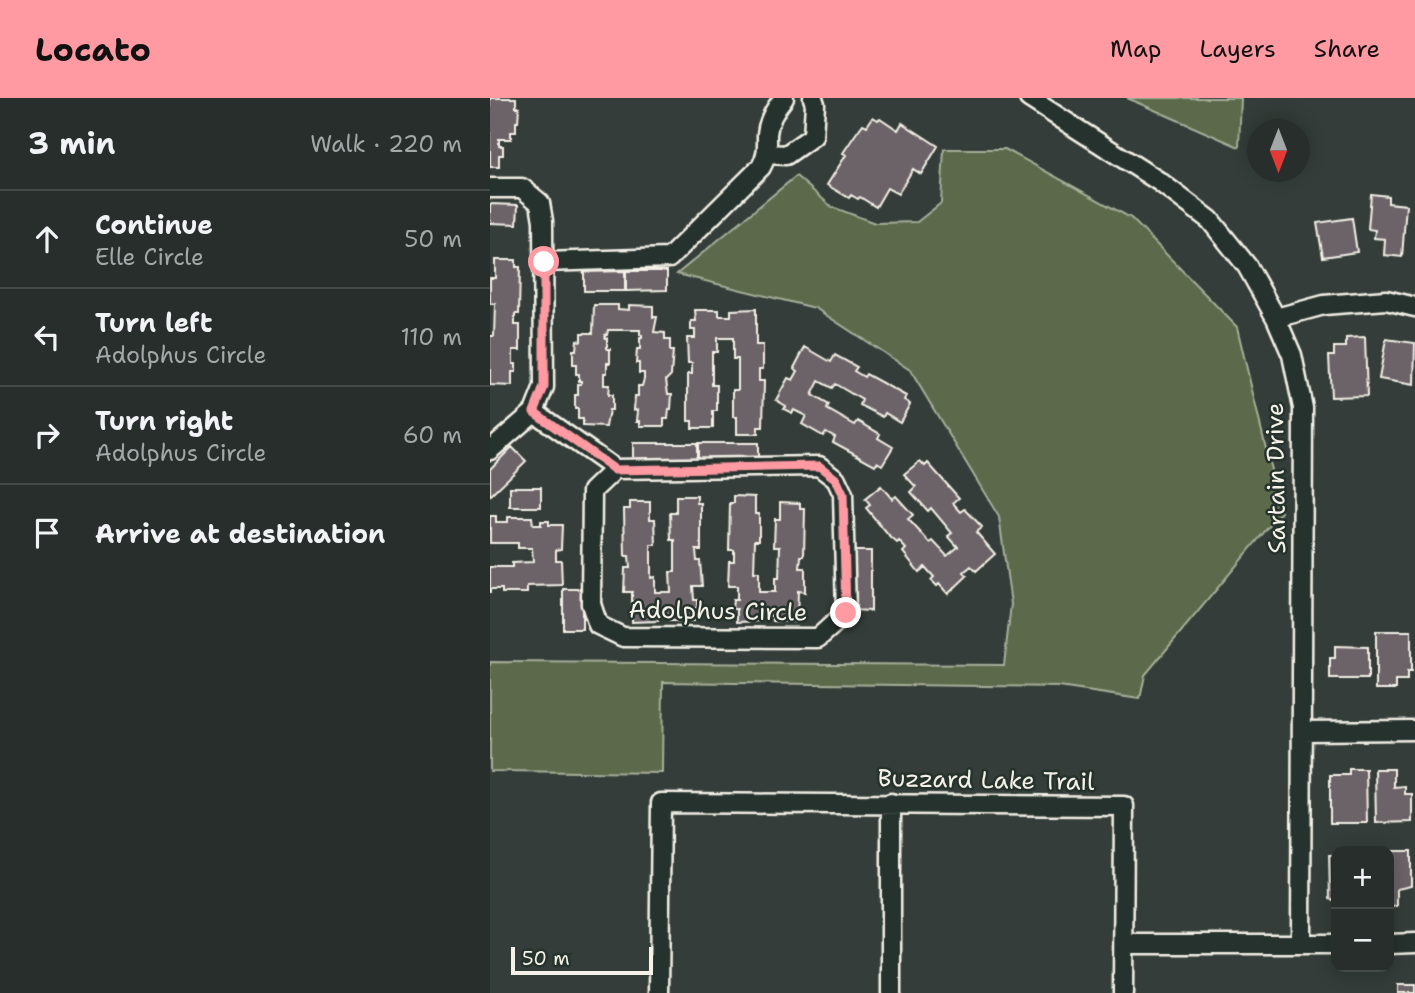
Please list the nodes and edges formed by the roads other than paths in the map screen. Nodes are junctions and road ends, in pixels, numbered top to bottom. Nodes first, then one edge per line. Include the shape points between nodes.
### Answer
1 (783, 98) edge
2 (813, 98) edge
3 (1028, 98) edge
4 (768, 154) junction
5 (490, 188) edge
6 (544, 262) junction
7 (1415, 307) edge
8 (1276, 318) junction
9 (534, 412) junction
10 (490, 450) edge
11 (615, 470) junction
12 (1415, 730) edge
13 (1302, 731) junction
14 (891, 803) junction
15 (1415, 943) edge
16 (1124, 944) junction
17 (1301, 944) junction
18 (1331, 944) edge
19 (1394, 944) edge
20 (659, 993) edge
21 (891, 993) edge
22 (1123, 993) edge

1 - 4 street via 767,131
2 - 4 street via 813,135 786,155
3 - 8 street, Sartain Drive via 1160,182 1210,220 1247,266
4 - 6 street via 761,167 669,258
5 - 6 street via 522,188 540,203
6 - 9 street via 544,387
7 - 8 street via 1373,300 1324,304
8 - 13 street, Sartain Drive via 1292,355 1303,408
9 - 10 street
9 - 11 street
11 - 11 street, Adolphus Circle via 592,491 591,604 598,625 623,637 818,638 846,613 843,494 836,479 819,466
12 - 13 street
13 - 17 street, Sartain Drive
14 - 16 street, Buzzard Lake Trail via 1124,806
14 - 20 street, Buzzard Lake Trail via 661,803
14 - 21 street
15 - 19 street
16 - 17 street
16 - 22 street, Buzzard Lake Trail
17 - 18 street

